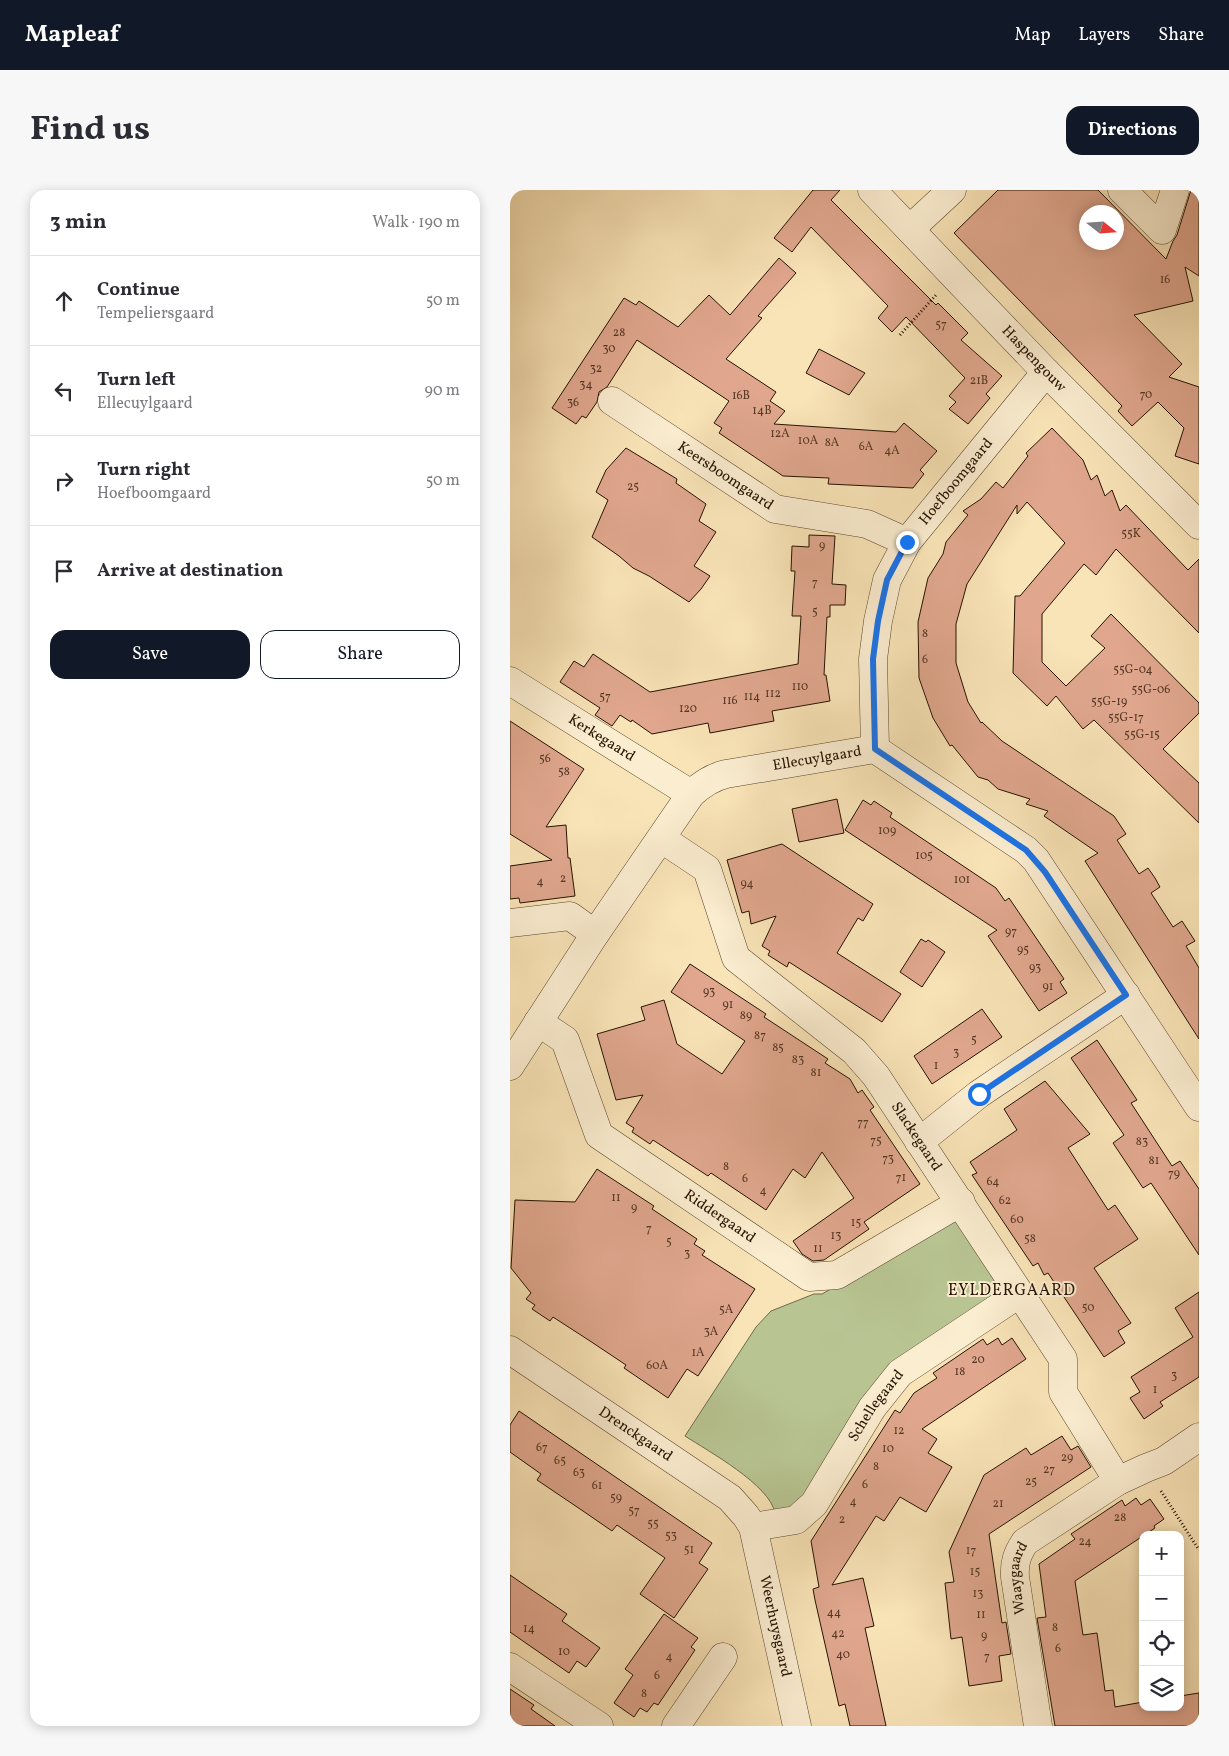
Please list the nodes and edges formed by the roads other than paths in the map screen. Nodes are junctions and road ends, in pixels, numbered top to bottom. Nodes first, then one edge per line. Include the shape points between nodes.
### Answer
1 (872, 190) edge
2 (952, 190) edge
3 (1122, 190) edge
4 (1174, 190) edge
5 (910, 230) junction
6 (1046, 372) junction
7 (612, 401) dead end
8 (1199, 525) edge
9 (907, 542) junction
10 (510, 681) edge
11 (875, 749) junction
12 (691, 794) junction
13 (662, 838) junction
14 (510, 923) edge
15 (596, 934) junction
16 (1126, 995) junction
17 (538, 1022) junction
18 (510, 1066) edge
19 (1199, 1107) edge
20 (919, 1142) junction
21 (961, 1202) junction
22 (1019, 1294) junction
23 (510, 1350) edge
24 (1199, 1437) edge
25 (1118, 1481) junction
26 (753, 1527) junction
27 (723, 1657) dead end
28 (510, 1667) edge
29 (599, 1726) edge
30 (676, 1726) edge
31 (797, 1726) edge
32 (1038, 1726) edge

1 - 5 street, Haspengouw
2 - 5 street
3 - 4 street via 1162,230
5 - 6 street, Haspengouw
6 - 8 street, Haspengouw
6 - 9 street, Hoefboomgaard
7 - 9 street, Keersboomgaard via 775,509 867,524
9 - 11 street, Hoefboomgaard via 887,580 878,621 873,659
10 - 12 street, Kerkegaard
11 - 12 street, Ellecuylgaard via 726,774 708,780
11 - 16 street, Ellecuylgaard via 1026,850 1045,872
12 - 13 street, Ellecuylgaard
13 - 15 street, Ellecuylgaard
13 - 20 street, Slackegaard via 707,869 736,958 854,1051 876,1076
14 - 15 street via 570,916
15 - 17 street, Ellecuylgaard
16 - 19 street, Ellecuylgaard
16 - 20 street via 979,1094
17 - 18 street, Ellecuylgaard
17 - 21 street, Riddergaard via 565,1040 599,1135 809,1277 837,1275
20 - 21 street, Slackegaard
21 - 22 street, Slackegaard
22 - 25 street, Slackegaard via 1063,1359 1063,1392
22 - 26 street, Schellegaard via 900,1373 872,1408 814,1504 796,1520
23 - 26 street, Drenckgaard via 730,1498
24 - 25 street, Waaygaard via 1164,1461
25 - 32 street, Waaygaard via 1025,1542 1016,1557 1015,1577
26 - 31 street, Weerhuysgaard
27 - 30 street
28 - 29 street

